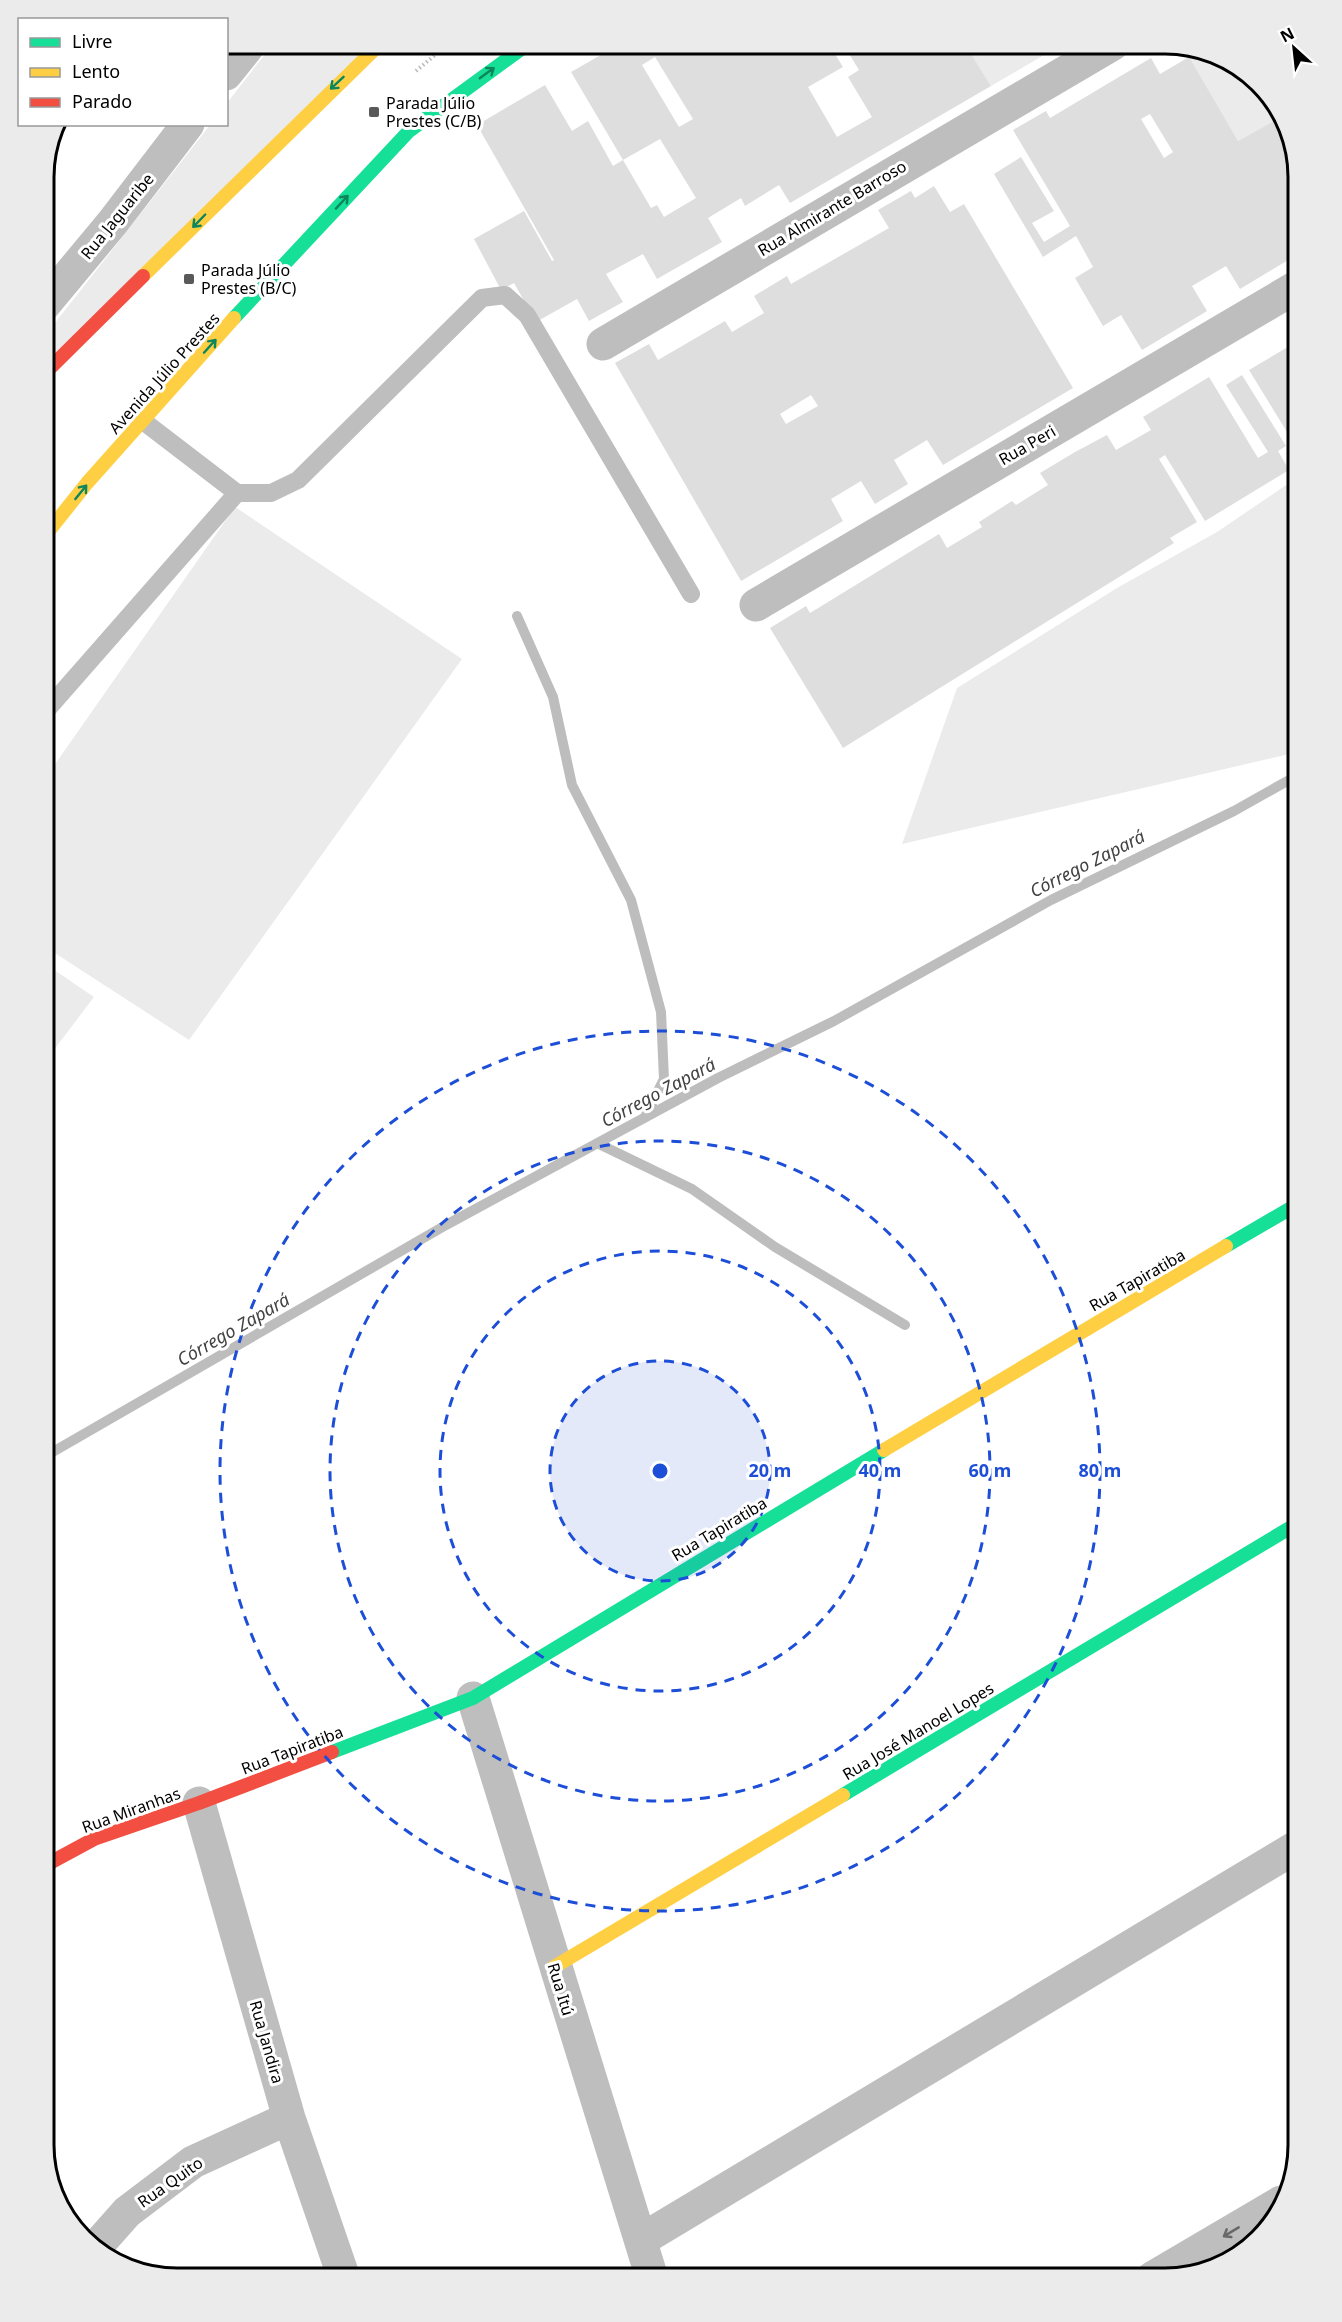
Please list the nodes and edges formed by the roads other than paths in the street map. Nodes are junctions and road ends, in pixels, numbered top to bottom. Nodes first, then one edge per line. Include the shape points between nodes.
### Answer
1 (242, 54) edge
2 (369, 54) edge
3 (514, 54) edge
4 (1072, 54) edge
5 (1095, 54) edge
6 (228, 72) edge
7 (1062, 73) junction
8 (186, 126) edge
9 (1288, 292) edge
10 (54, 294) edge
11 (603, 344) dead end
12 (54, 364) edge
13 (143, 421) junction
14 (237, 493) junction
15 (54, 525) edge
16 (691, 594) dead end
17 (756, 605) dead end
18 (54, 702) edge
19 (1288, 1210) edge
20 (1288, 1530) edge
21 (473, 1698) junction
22 (199, 1803) junction
23 (1288, 1853) edge
24 (54, 1861) edge
25 (554, 1967) junction
26 (289, 2118) junction
27 (1269, 2209) edge
28 (641, 2240) junction
29 (101, 2241) edge
30 (341, 2268) edge
31 (649, 2268) edge
32 (1169, 2268) edge

1 - 6 street
2 -> 12 street via 303,114
13 -> 3 street, Avenida Júlio Prestes via 409,131
4 - 7 street
5 - 7 street, Rua Almirante Barroso
7 - 11 street, Rua Almirante Barroso
8 - 10 street, Rua Jaguaribe
9 - 17 street, Rua Peri
13 - 14 lane
15 -> 13 street, Avenida Júlio Prestes
14 - 16 lane via 271,493 298,480 482,297 505,295 527,315
14 - 18 lane
19 - 21 street, Rua Tapiratiba
20 - 25 street, Rua José Manoel Lopes
21 - 22 street, Rua Tapiratiba
21 - 25 street, Rua Itú
22 - 24 street, Rua Miranhas via 94,1839
22 - 26 street, Rua Jandira
23 - 28 street
25 - 28 street, Rua Itú
26 - 29 street, Rua Quito via 193,2162 127,2212
26 - 30 street, Rua Jandira
27 -> 32 street
28 - 31 street, Rua Itú

